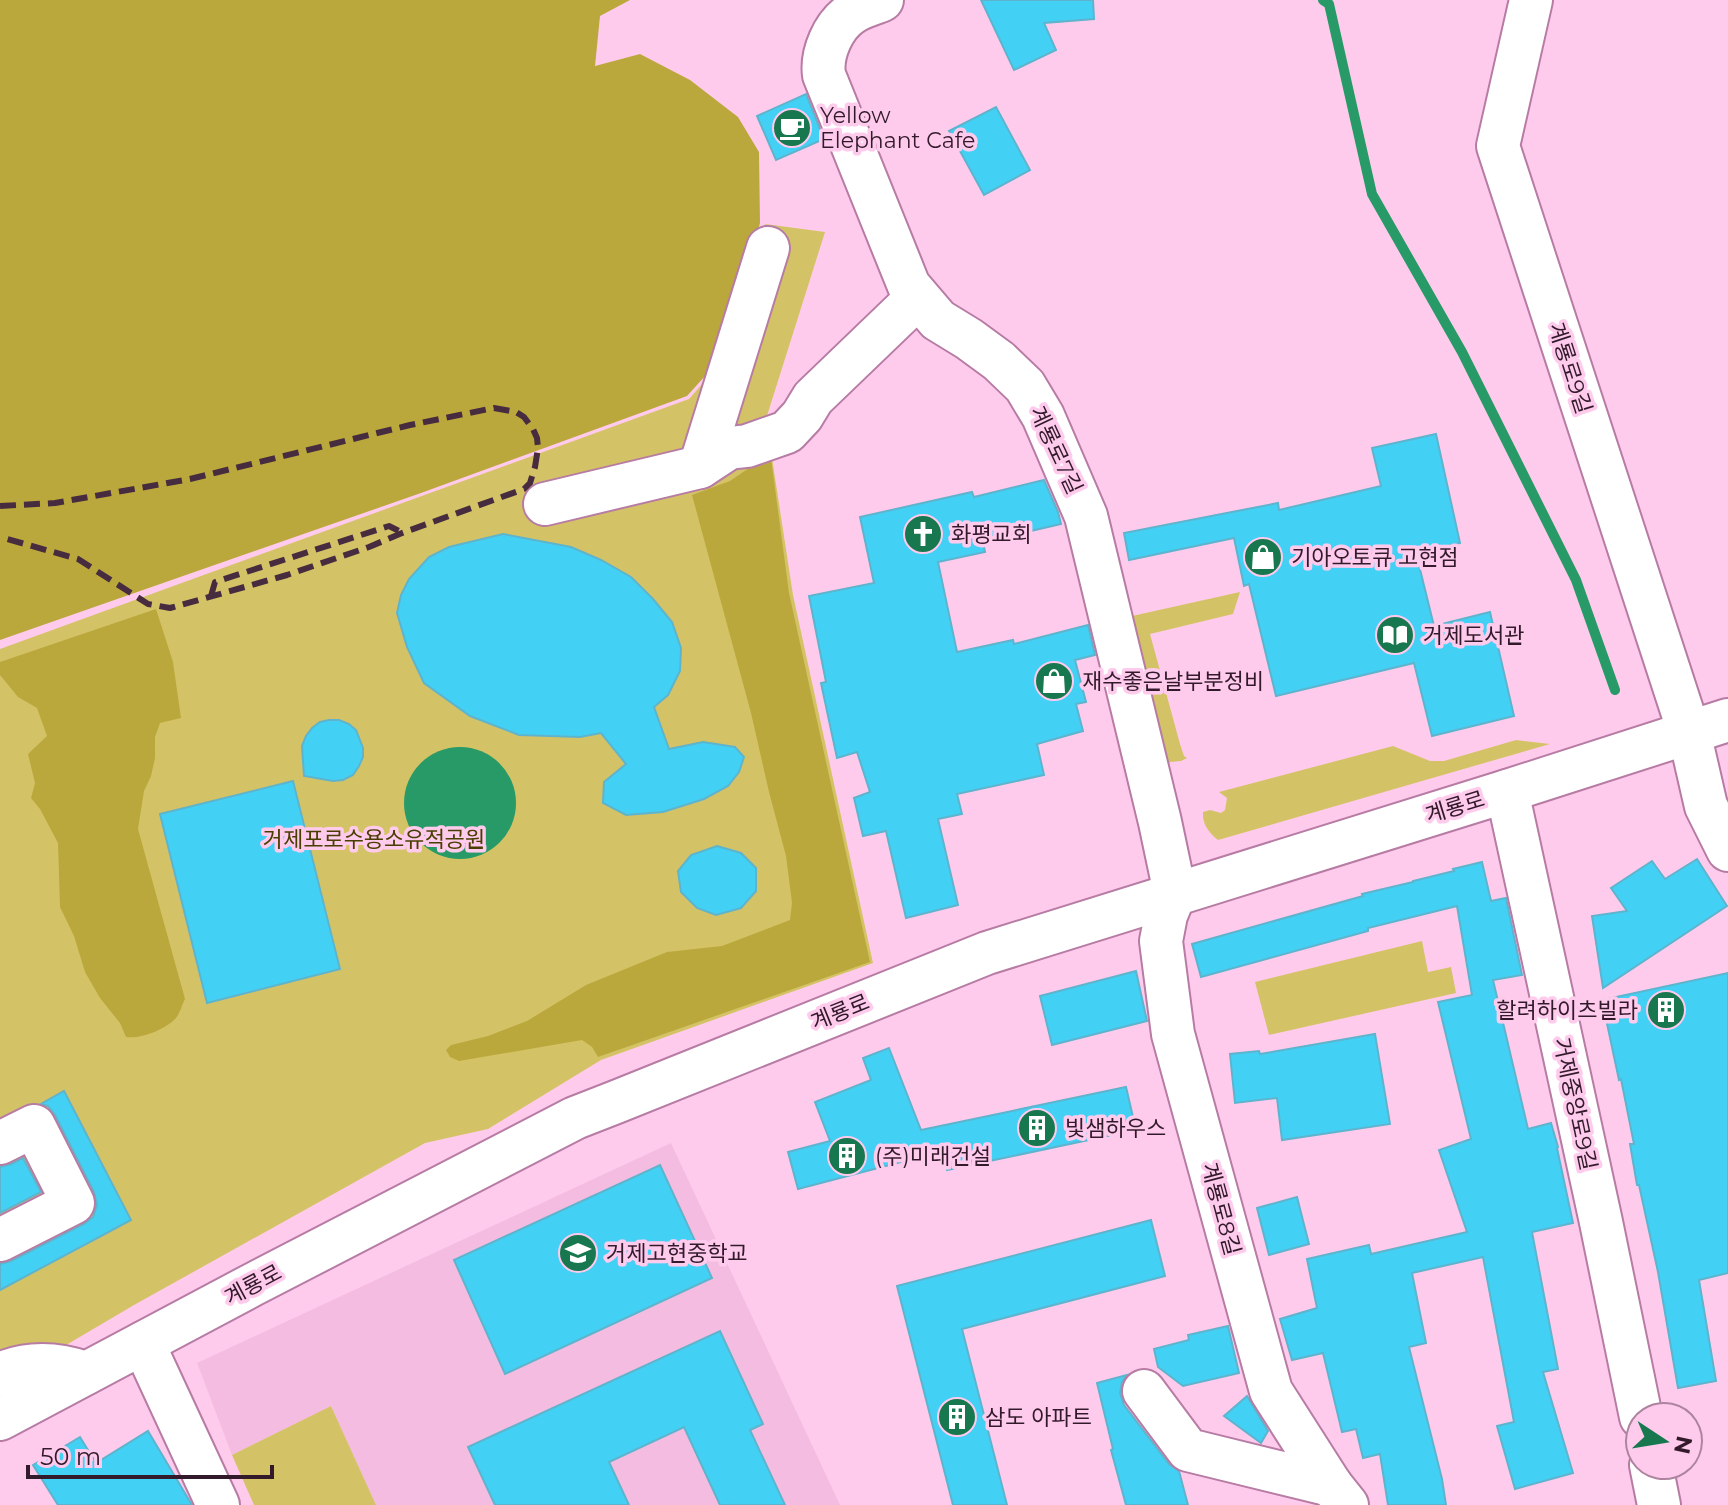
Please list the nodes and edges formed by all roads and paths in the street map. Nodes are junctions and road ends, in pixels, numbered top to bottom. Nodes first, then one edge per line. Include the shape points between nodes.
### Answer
1 (882, 0) edge
2 (1531, 0) edge
3 (768, 248) dead end
4 (918, 297) junction
5 (700, 467) junction
6 (545, 504) dead end
7 (1728, 720) edge
8 (1689, 732) junction
9 (1507, 791) junction
10 (1728, 850) edge
11 (1175, 893) junction
12 (0, 1143) edge
13 (0, 1240) edge
14 (143, 1343) junction
15 (86, 1373) junction
16 (0, 1374) edge
17 (1144, 1391) dead end
18 (1638, 1401) edge
19 (0, 1419) edge
20 (1654, 1481) edge
21 (1339, 1495) edge
22 (218, 1505) edge
23 (1659, 1505) edge

1 - 4 street, 계룡로7길 via 843,21 825,53 824,75 903,272
2 - 8 street, 계룡로9길 via 1498,146
3 - 5 street
4 - 5 street via 813,398 787,432 729,448
4 - 11 street, 계룡로7길 via 938,320 999,361 1025,386 1049,430 1086,516
5 - 6 street
7 - 8 street, 계룡로
8 - 9 street, 계룡로
8 - 10 street, 계룡로9길 via 1706,806
9 - 11 street, 계룡로
9 - 18 street, 거제중앙로9길
11 - 14 street, 계룡로 via 987,953 575,1118
11 - 21 street, 계룡로8길 via 1161,941 1173,1034 1271,1391
12 - 13 street via 34,1126 73,1203
14 - 15 street, 계룡로
14 - 22 street
15 - 16 street via 51,1364
15 - 19 street, 계룡로
17 - 21 street via 1188,1450
20 - 23 street

